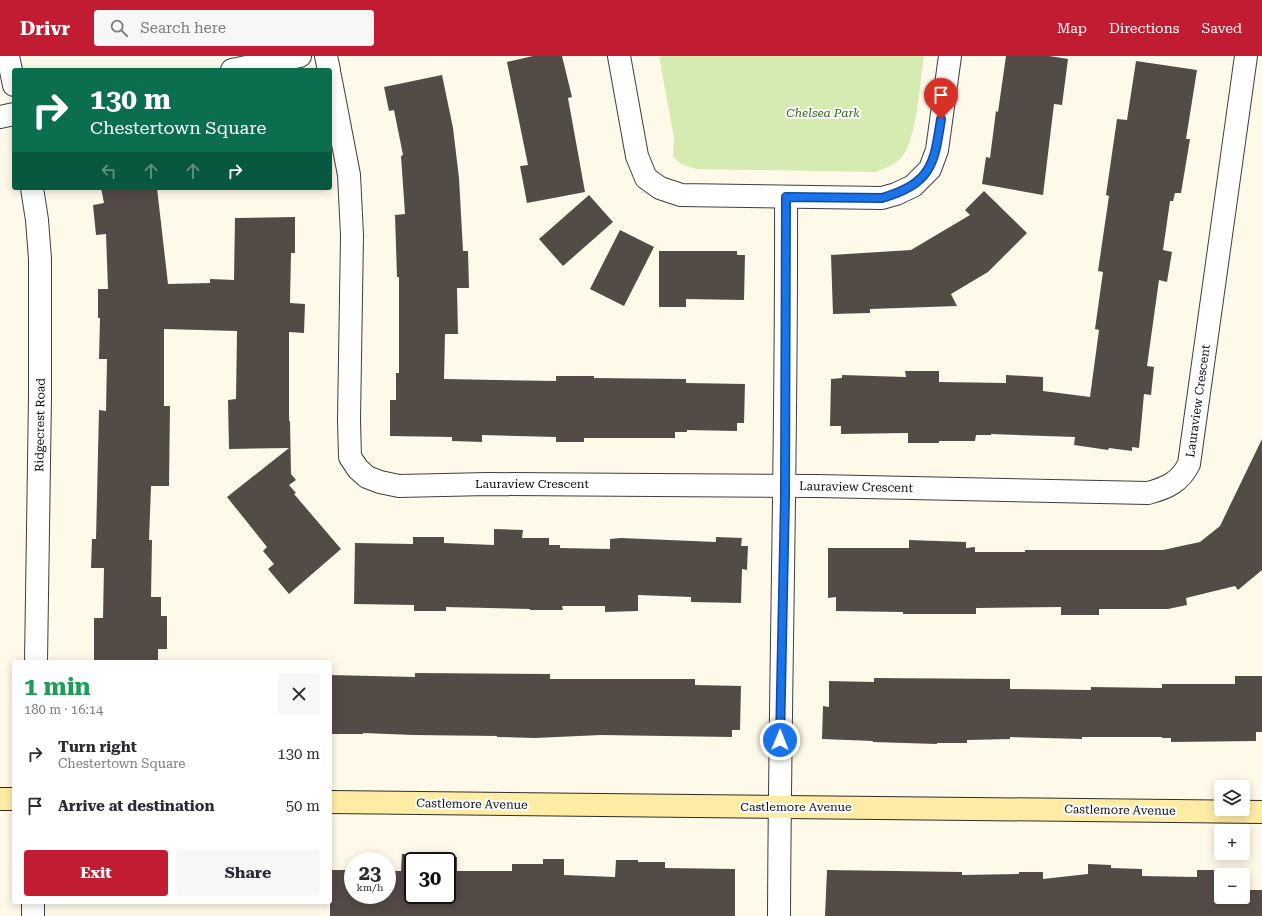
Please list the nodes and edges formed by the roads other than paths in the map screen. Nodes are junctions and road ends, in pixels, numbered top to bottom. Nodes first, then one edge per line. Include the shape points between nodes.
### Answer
1 (8, 56) edge
2 (300, 56) edge
3 (326, 56) edge
4 (619, 56) edge
5 (950, 56) edge
6 (1246, 56) edge
7 (242, 68) edge
8 (329, 68) edge
9 (12, 75) edge
10 (332, 86) edge
11 (12, 114) edge
12 (0, 117) edge
13 (32, 190) edge
14 (786, 197) junction
15 (785, 486) junction
16 (36, 660) edge
17 (0, 799) edge
18 (12, 799) edge
19 (332, 802) edge
20 (779, 807) junction
21 (1262, 812) edge
22 (33, 904) edge
23 (33, 916) edge
24 (778, 916) edge

1 - 9 street
2 - 7 street
3 - 8 street
4 - 14 street via 637,156 646,178 660,188 681,196
5 - 14 street via 937,150 930,169 913,186 882,198
6 - 15 street, Lauraview Crescent via 1189,464 1185,473 1163,489 1148,493
10 - 15 street, Lauraview Crescent via 349,175 352,242 350,456 367,477 399,486
11 - 12 street
13 - 16 street, Ridgecrest Road via 40,259
14 - 15 street
15 - 20 street
17 - 18 street
19 - 20 street, Castlemore Avenue
20 - 21 street, Castlemore Avenue
20 - 24 street
22 - 23 street

